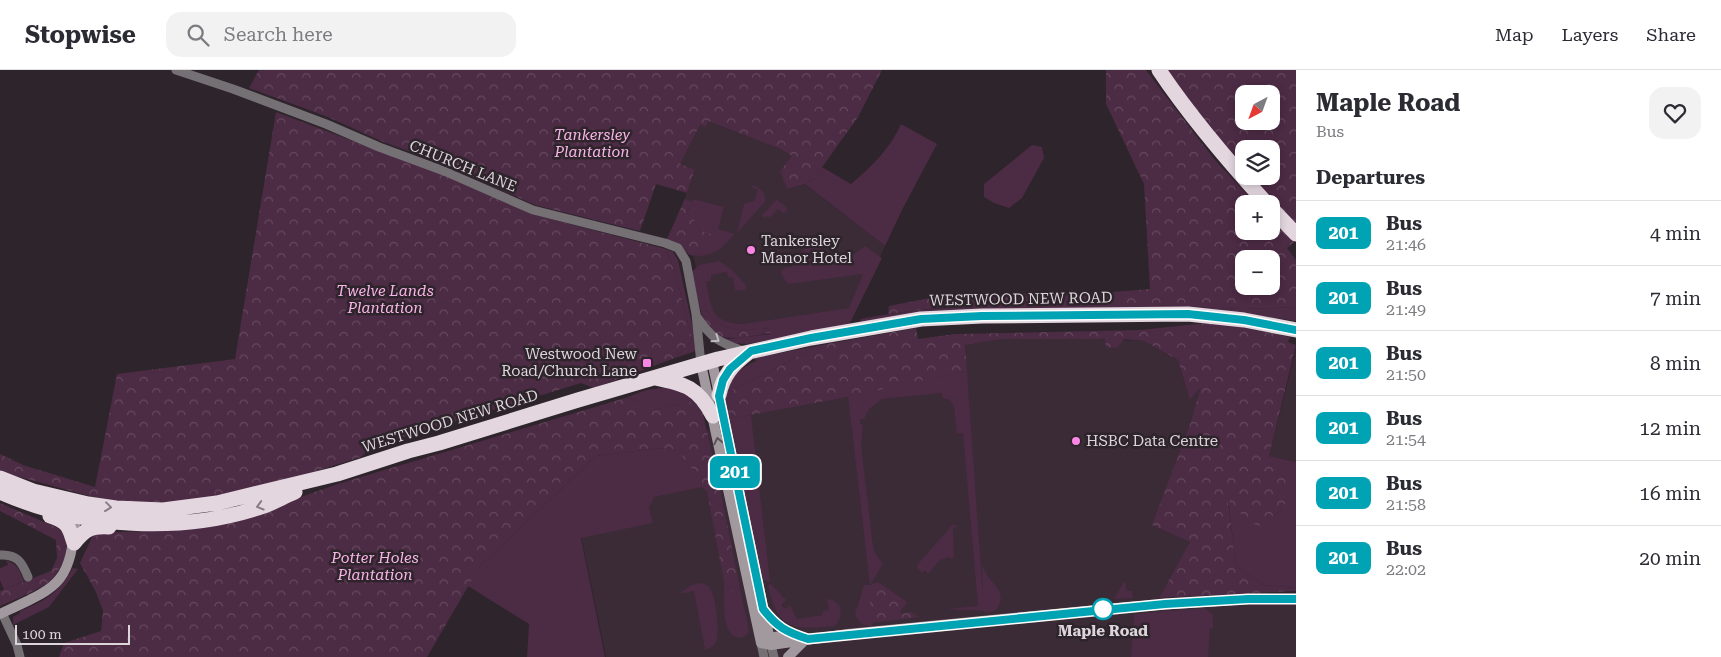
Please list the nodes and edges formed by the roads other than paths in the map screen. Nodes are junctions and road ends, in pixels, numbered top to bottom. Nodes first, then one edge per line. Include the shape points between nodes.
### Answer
1 (176, 70) edge
2 (1159, 70) edge
3 (1258, 195) edge
4 (1280, 217) edge
5 (1296, 234) edge
6 (696, 314) junction
7 (1295, 329) edge
8 (748, 352) junction
9 (706, 362) junction
10 (653, 378) junction
11 (719, 396) junction
12 (713, 416) junction
13 (337, 474) junction
14 (5, 487) edge
15 (88, 504) junction
16 (76, 516) junction
17 (149, 523) junction
18 (74, 543) junction
19 (0, 555) edge
20 (28, 577) dead end
21 (1296, 599) edge
22 (763, 609) junction
23 (1, 614) edge
24 (794, 635) junction
25 (808, 639) junction
26 (767, 642) junction
27 (20, 657) edge
28 (764, 657) edge
29 (774, 657) edge
30 (788, 657) edge

1 - 6 street, CHURCH LANE via 326,124 533,210 674,246 681,251 686,262
2 - 3 highway via 1184,107
4 - 5 highway
6 -> 8 street, CHURCH LANE via 714,338
6 - 9 street, CHURCH LANE
7 - 8 highway, WESTWOOD NEW ROAD via 1188,314 961,317 921,319
8 - 9 highway, WESTWOOD NEW ROAD
8 - 11 highway via 730,369
9 - 10 highway, WESTWOOD NEW ROAD
9 - 11 street
9 - 12 street
10 - 12 highway via 680,383 695,391
10 - 13 highway, WESTWOOD NEW ROAD
11 - 22 street
26 -> 12 street
15 -> 13 highway, WESTWOOD NEW ROAD via 143,510 187,508
13 -> 17 highway, WESTWOOD NEW ROAD via 266,505 182,523
14 - 15 highway, WESTWOOD NEW ROAD
14 - 16 highway via 73,508
14 - 18 highway via 31,510 67,523
15 - 16 highway
16 - 17 highway, WESTWOOD NEW ROAD
16 - 18 street
17 - 18 highway via 130,529 99,526 87,529
18 - 23 street via 69,564 55,585
19 - 20 street via 20,560
21 - 25 street via 1156,604
22 - 24 street via 776,624
22 - 26 street
23 - 27 street
24 - 25 street
24 - 26 street
25 - 26 street
25 - 30 street
26 - 28 street
26 - 29 street

